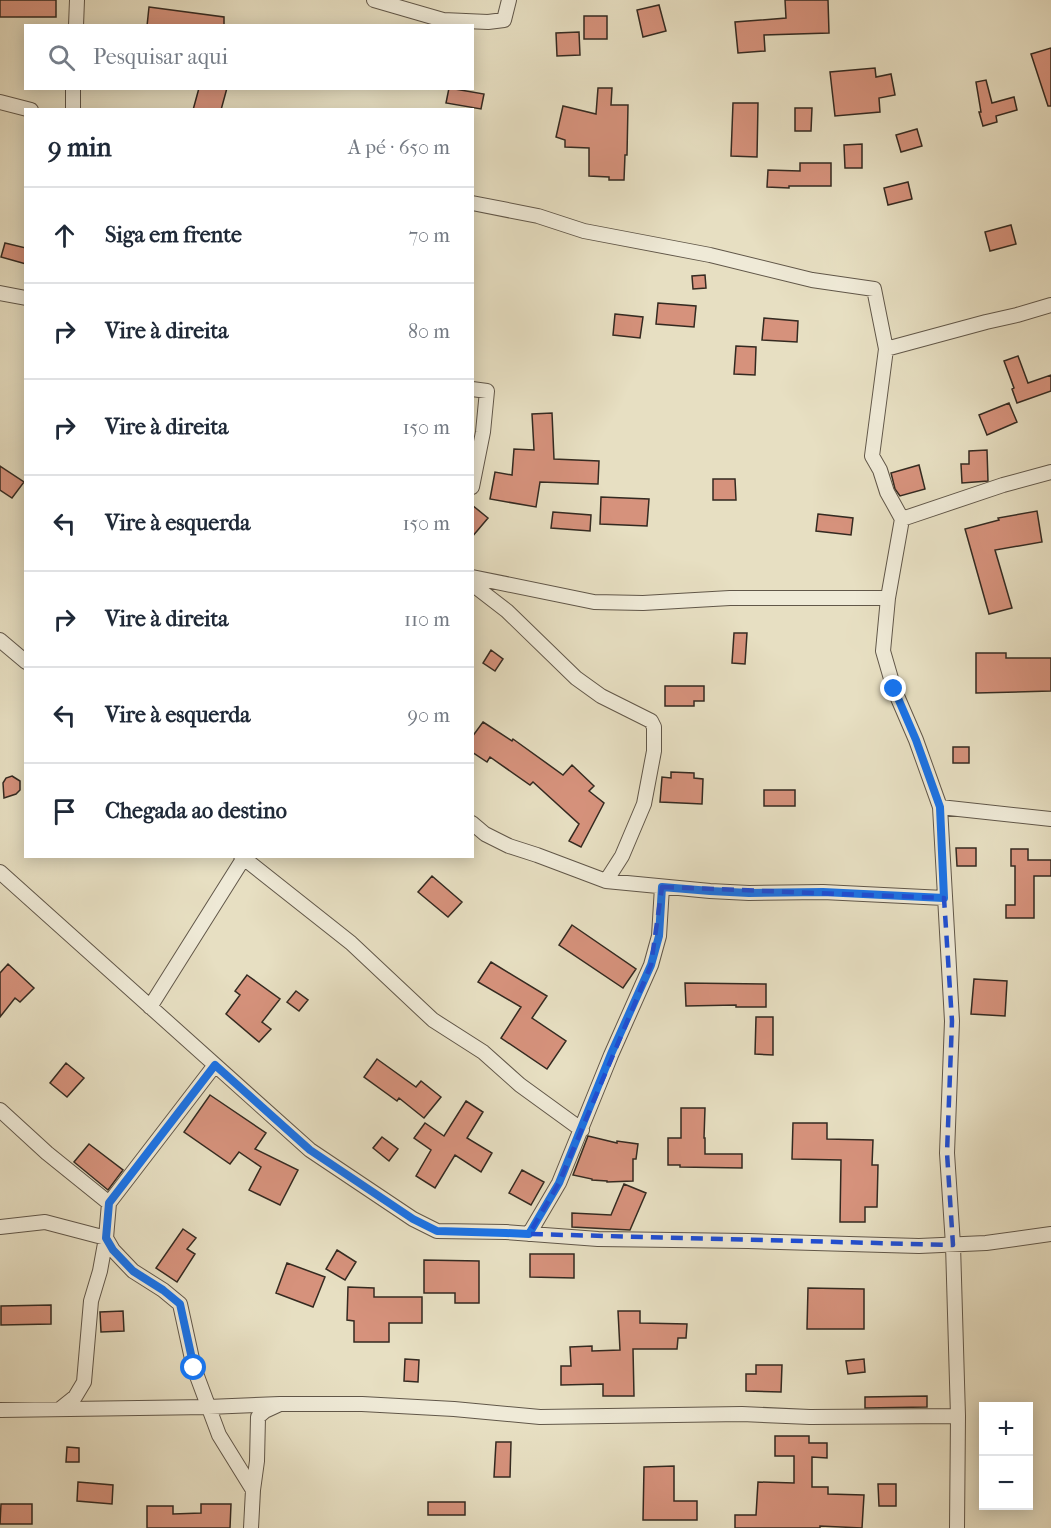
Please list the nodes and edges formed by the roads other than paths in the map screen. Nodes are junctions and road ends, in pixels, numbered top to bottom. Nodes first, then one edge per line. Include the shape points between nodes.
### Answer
1 (76, 0) edge
2 (374, 0) edge
3 (509, 0) edge
4 (76, 24) edge
5 (73, 90) edge
6 (0, 102) edge
7 (24, 108) edge
8 (73, 108) edge
9 (474, 203) edge
10 (0, 293) edge
11 (24, 298) edge
12 (1051, 305) edge
13 (886, 349) junction
14 (474, 389) edge
15 (1051, 472) edge
16 (474, 477) edge
17 (902, 519) junction
18 (474, 577) edge
19 (474, 586) edge
20 (888, 598) junction
21 (0, 640) edge
22 (24, 660) edge
23 (940, 807) junction
24 (1051, 819) edge
25 (474, 825) edge
26 (242, 858) edge
27 (244, 858) edge
28 (0, 872) edge
29 (606, 881) junction
30 (662, 887) junction
31 (944, 898) junction
32 (150, 1007) junction
33 (215, 1065) junction
34 (0, 1110) edge
35 (582, 1130) junction
36 (109, 1203) junction
37 (0, 1227) edge
38 (529, 1234) junction
39 (1051, 1234) edge
40 (106, 1238) junction
41 (953, 1245) junction
42 (280, 1404) junction
43 (208, 1407) junction
44 (60, 1408) junction
45 (0, 1410) edge
46 (958, 1416) junction
47 (253, 1490) junction
48 (251, 1528) edge
49 (957, 1528) edge

1 - 4 street
2 - 3 street via 443,20 488,22 504,20
5 - 8 street
6 - 7 street
9 - 13 street via 812,280 874,289
10 - 11 street
12 - 13 street
13 - 17 street via 872,456
14 - 16 street via 487,391
15 - 17 street
17 - 20 street
18 - 20 street via 594,602
19 - 29 street via 507,611 576,678 601,696 651,721 654,752 644,804 622,856
20 - 23 street via 883,651
21 - 22 street
23 - 24 street
23 - 31 street
25 - 29 street via 509,846
26 - 32 street
27 - 35 street via 351,943 433,1020 483,1052 520,1085
28 - 32 street
29 - 30 street
30 - 31 street
30 - 35 street via 659,936 651,965
31 - 41 street via 952,1021 947,1153
32 - 33 street
33 - 36 street
33 - 38 street via 310,1150 413,1219 437,1231
34 - 36 street
35 - 38 street via 559,1183
36 - 40 street
37 - 40 street via 45,1222
38 - 41 street via 598,1239
39 - 41 street
40 - 43 street via 133,1271 180,1304 194,1368
40 - 44 street via 91,1301 84,1382 75,1397
41 - 46 street
42 - 43 street
42 - 46 street via 362,1404 540,1417
42 - 47 street via 258,1417
43 - 44 street
43 - 47 street via 219,1435
44 - 45 street
46 - 49 street
47 - 48 street

